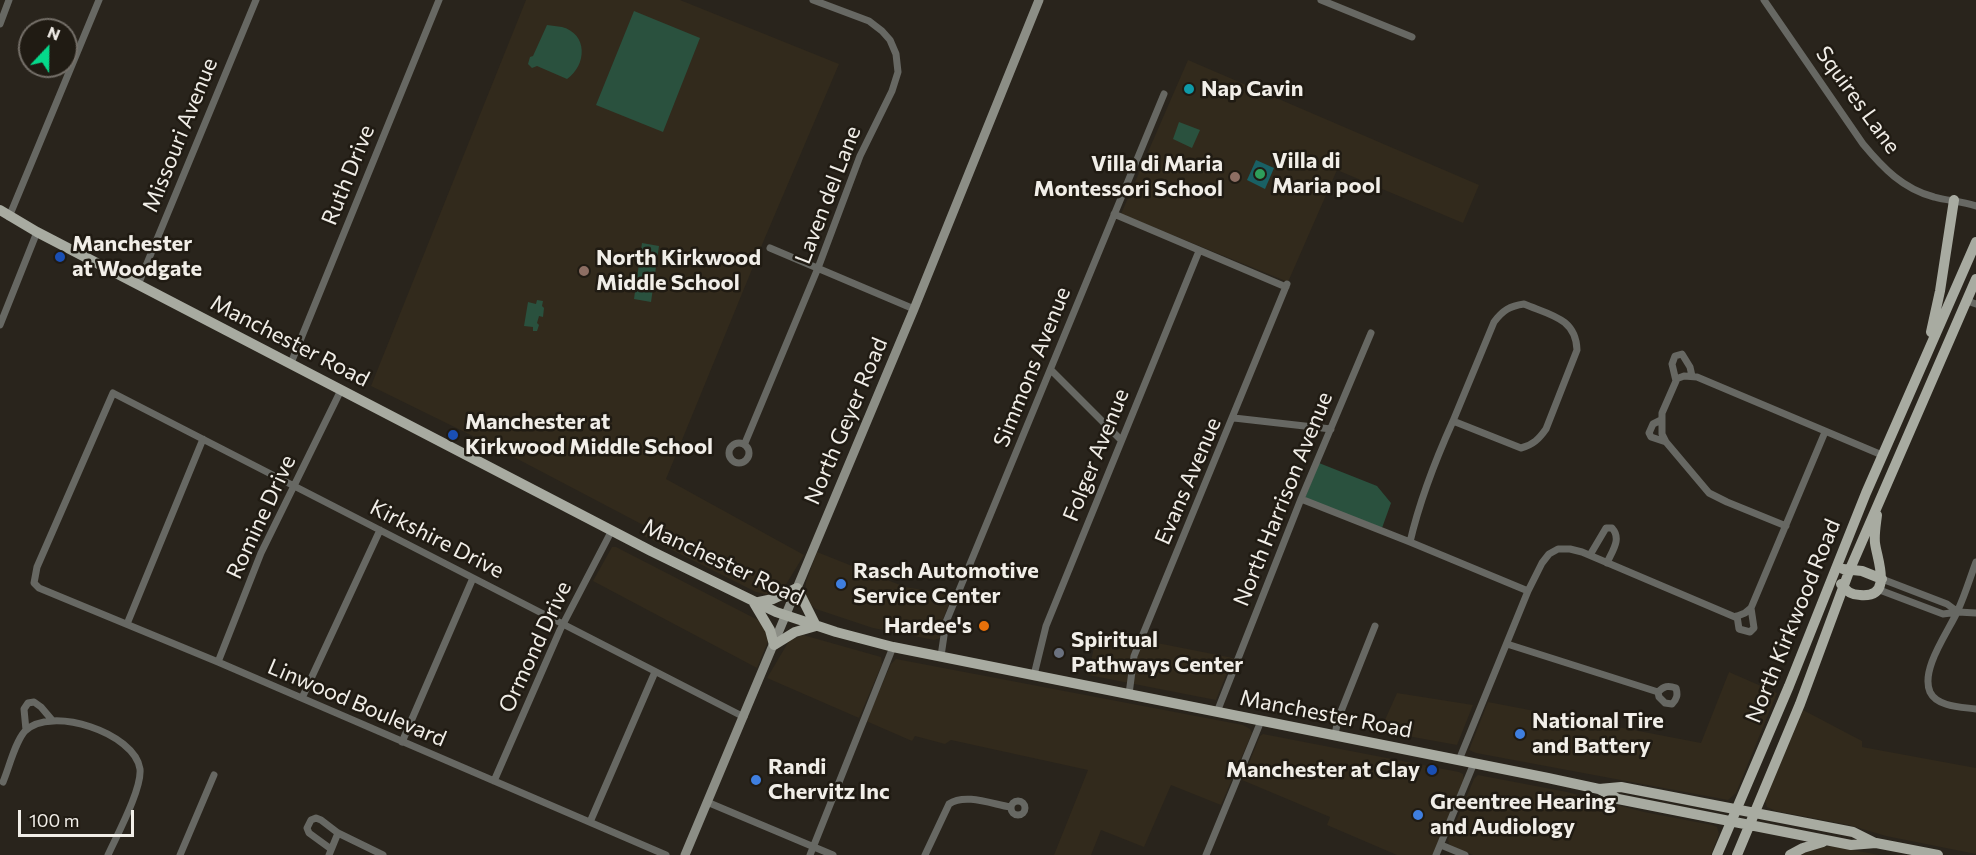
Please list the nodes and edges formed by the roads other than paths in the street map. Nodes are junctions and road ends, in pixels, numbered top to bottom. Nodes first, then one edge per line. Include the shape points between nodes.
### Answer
1 (9, 0) edge
2 (99, 0) edge
3 (256, 0) edge
4 (439, 0) edge
5 (813, 0) edge
6 (1039, 0) edge
7 (1321, 0) edge
8 (1764, 0) edge
9 (0, 24) edge
10 (1412, 38) dead end
11 (1164, 94) dead end
12 (1954, 200) junction
13 (1976, 206) edge
14 (5, 214) edge
15 (1114, 214) junction
16 (37, 232) junction
17 (1976, 242) edge
18 (770, 248) dead end
19 (1199, 251) junction
20 (819, 268) junction
21 (1976, 279) edge
22 (138, 285) junction
23 (1971, 302) edge
24 (914, 309) junction
25 (0, 325) edge
26 (1371, 333) dead end
27 (1925, 357) junction
28 (291, 363) junction
29 (1051, 370) junction
30 (1692, 376) junction
31 (1676, 379) junction
32 (341, 390) junction
33 (1234, 418) junction
34 (1661, 420) junction
35 (1453, 421) junction
36 (1331, 429) junction
37 (1825, 432) junction
38 (203, 439) junction
39 (1121, 440) junction
40 (1666, 442) junction
41 (745, 443) dead end
42 (1882, 455) junction
43 (294, 486) junction
44 (1302, 499) junction
45 (1879, 499) junction
46 (1786, 526) junction
47 (380, 530) junction
48 (612, 530) junction
49 (1410, 542) junction
50 (1590, 555) junction
51 (1607, 562) junction
52 (1976, 562) edge
53 (1850, 569) junction
54 (1834, 570) junction
55 (474, 578) junction
56 (34, 584) joint
57 (1880, 584) junction
58 (1843, 587) junction
59 (797, 588) junction
60 (1528, 591) junction
61 (754, 603) junction
62 (1751, 608) junction
63 (1958, 612) junction
64 (1976, 614) edge
65 (786, 616) junction
66 (1737, 616) junction
67 (127, 624) junction
68 (564, 624) junction
69 (816, 626) junction
70 (1375, 626) dead end
71 (1507, 644) junction
72 (774, 645) junction
73 (893, 647) junction
74 (941, 656) junction
75 (218, 663) junction
76 (655, 672) junction
77 (1034, 675) junction
78 (1658, 692) dead end
79 (1129, 694) junction
80 (302, 699) junction
81 (1976, 710) edge
82 (1217, 712) junction
83 (744, 717) junction
84 (52, 720) junction
85 (1261, 721) junction
86 (26, 730) junction
87 (1335, 735) junction
88 (402, 742) junction
89 (1459, 760) junction
90 (1474, 763) junction
91 (214, 775) dead end
92 (494, 781) junction
93 (3, 782) dead end
94 (1599, 789) junction
95 (707, 802) junction
96 (1010, 807) dead end
97 (1737, 809) junction
98 (1755, 813) junction
99 (590, 822) junction
100 (1731, 822) junction
101 (1749, 825) junction
102 (338, 833) junction
103 (1828, 841) junction
104 (1875, 843) junction
105 (1441, 845) junction
106 (812, 846) junction
107 (330, 852) edge
108 (108, 855) edge
109 (180, 855) edge
110 (383, 855) edge
111 (666, 855) edge
112 (685, 855) edge
113 (810, 855) edge
114 (833, 855) edge
115 (925, 855) edge
116 (1206, 855) edge
117 (1436, 855) edge
118 (1465, 855) edge
119 (1717, 855) edge
120 (1737, 855) edge
121 (1790, 855) edge
122 (1938, 855) edge

1 - 9 street
2 - 14 street
3 - 22 street, Missouri Avenue
4 - 28 street, Ruth Drive
5 - 20 street, Laven del Lane via 869,21 882,31 896,54 898,72 860,156
6 - 24 street, North Geyer Road
7 - 10 street
8 - 12 street, Squires Lane via 1877,161 1920,193
11 - 15 street, Simmons Avenue
12 - 13 street, Squires Lane
12 - 27 main road
14 - 16 main road, Manchester Road
15 - 19 street
15 - 29 street, Simmons Avenue
16 - 22 main road, Manchester Road
16 - 25 street
17 - 27 main road
18 - 20 street
19 - 33 street, Evans Avenue via 1287,286
19 - 39 street, Folger Avenue
20 - 24 street
20 - 41 street, Laven del Lane
21 - 23 main road, North Kirkwood Road
22 - 28 main road, Manchester Road
23 - 45 main road, North Kirkwood Road
24 - 59 street, North Geyer Road
26 - 36 street, North Harrison Avenue
27 - 42 main road, North Kirkwood Road
28 - 32 main road, Manchester Road
29 - 39 street
29 - 74 street, Simmons Avenue via 946,622
30 - 31 street
30 - 31 street via 1686,359 1682,354 1676,355 1672,364
30 - 37 street
31 - 34 street
32 - 43 street, Romine Drive
32 - 48 main road, Manchester Road
33 - 36 street
33 - 79 street, Evans Avenue via 1134,656
34 - 40 street
34 - 40 street via 1653,424 1649,433
35 - 35 street via 1494,321 1502,312 1524,304 1566,322 1573,330 1577,350 1546,429 1530,446 1521,448
35 - 49 street via 1429,475
36 - 44 street, North Harrison Avenue
37 - 42 street
37 - 46 street
38 - 43 street, Kirkshire Drive
38 - 56 street, Kirkshire Drive via 113,393 37,567
38 - 67 street
39 - 77 street, Folger Avenue via 1046,626
40 - 46 street via 1709,493
42 - 54 main road, North Kirkwood Road
43 - 47 street, Kirkshire Drive
43 - 75 street, Romine Drive via 261,553
44 - 49 street
44 - 82 street, North Harrison Avenue
45 - 53 main road, North Kirkwood Road
45 - 57 main road via 1875,542 1882,572
46 - 62 street
47 - 55 street, Kirkshire Drive
47 - 80 street
48 - 61 main road, Manchester Road
48 - 68 street, Ormond Drive
49 - 60 street
50 - 51 street
50 - 51 street via 1601,534 1612,528 1618,539
50 - 60 street via 1570,549 1549,554
51 - 66 street
52 - 63 street
53 - 54 main road
53 - 57 main road via 1863,571
53 - 58 main road, North Kirkwood Road
54 - 58 main road
54 - 97 main road, North Kirkwood Road
55 - 68 street, Kirkshire Drive
55 - 88 street
56 - 67 street, Linwood Boulevard
57 - 58 main road via 1863,596
57 - 63 street via 1947,603
57 - 63 street via 1943,614
58 - 98 main road, North Kirkwood Road
59 - 61 main road
59 - 65 street, North Geyer Road
59 - 69 main road
60 - 71 street
61 - 65 main road, Manchester Road
61 - 72 main road
62 - 66 street
62 - 66 street via 1754,628 1750,632 1739,629
63 - 64 street
63 - 81 street via 1931,665 1930,692 1946,704
65 - 69 main road, Manchester Road
65 - 72 street, North Geyer Road
67 - 75 street, Linwood Boulevard
68 - 76 street, Kirkshire Drive
68 - 92 street, Ormond Drive
69 - 72 main road via 795,632
69 - 73 main road, Manchester Road
70 - 87 street
71 - 78 street
71 - 89 street
72 - 83 street, North Geyer Road
73 - 74 main road, Manchester Road
73 - 106 street
74 - 77 main road, Manchester Road
75 - 80 street, Linwood Boulevard
76 - 83 street, Kirkshire Drive
76 - 99 street
77 - 79 main road, Manchester Road
79 - 82 main road, Manchester Road
80 - 88 street, Linwood Boulevard
82 - 85 main road, Manchester Road
83 - 95 street, North Geyer Road
84 - 86 street
84 - 86 street via 38,704 28,703 24,709
84 - 108 street via 98,730 126,744 137,758 140,771 136,791
85 - 87 main road, Manchester Road
85 - 116 street
86 - 93 street
87 - 89 main road, Manchester Road
88 - 92 street, Linwood Boulevard
89 - 90 main road, Manchester Road
90 - 94 main road, Manchester Road
90 - 105 street
91 - 109 street
92 - 99 street, Linwood Boulevard
94 - 97 main road, Manchester Road via 1621,787
94 - 100 main road, Manchester Road via 1618,799
95 - 106 street
95 - 112 street, North Geyer Road
96 - 115 street via 962,798 953,801
97 - 98 main road, Manchester Road
97 - 100 main road, North Kirkwood Road
98 - 101 main road, North Kirkwood Road
98 - 104 main road, Manchester Road via 1853,832
99 - 111 street, Linwood Boulevard
100 - 101 main road, Manchester Road
100 - 119 main road, North Kirkwood Road
101 - 103 main road, Manchester Road
101 - 120 main road, North Kirkwood Road
102 - 107 street
102 - 107 street via 316,819 308,824 309,833
102 - 110 street
103 - 104 main road, Manchester Road via 1851,845
103 - 121 main road
104 - 122 main road, Manchester Road
105 - 117 street
105 - 118 street
106 - 113 street
106 - 114 street

